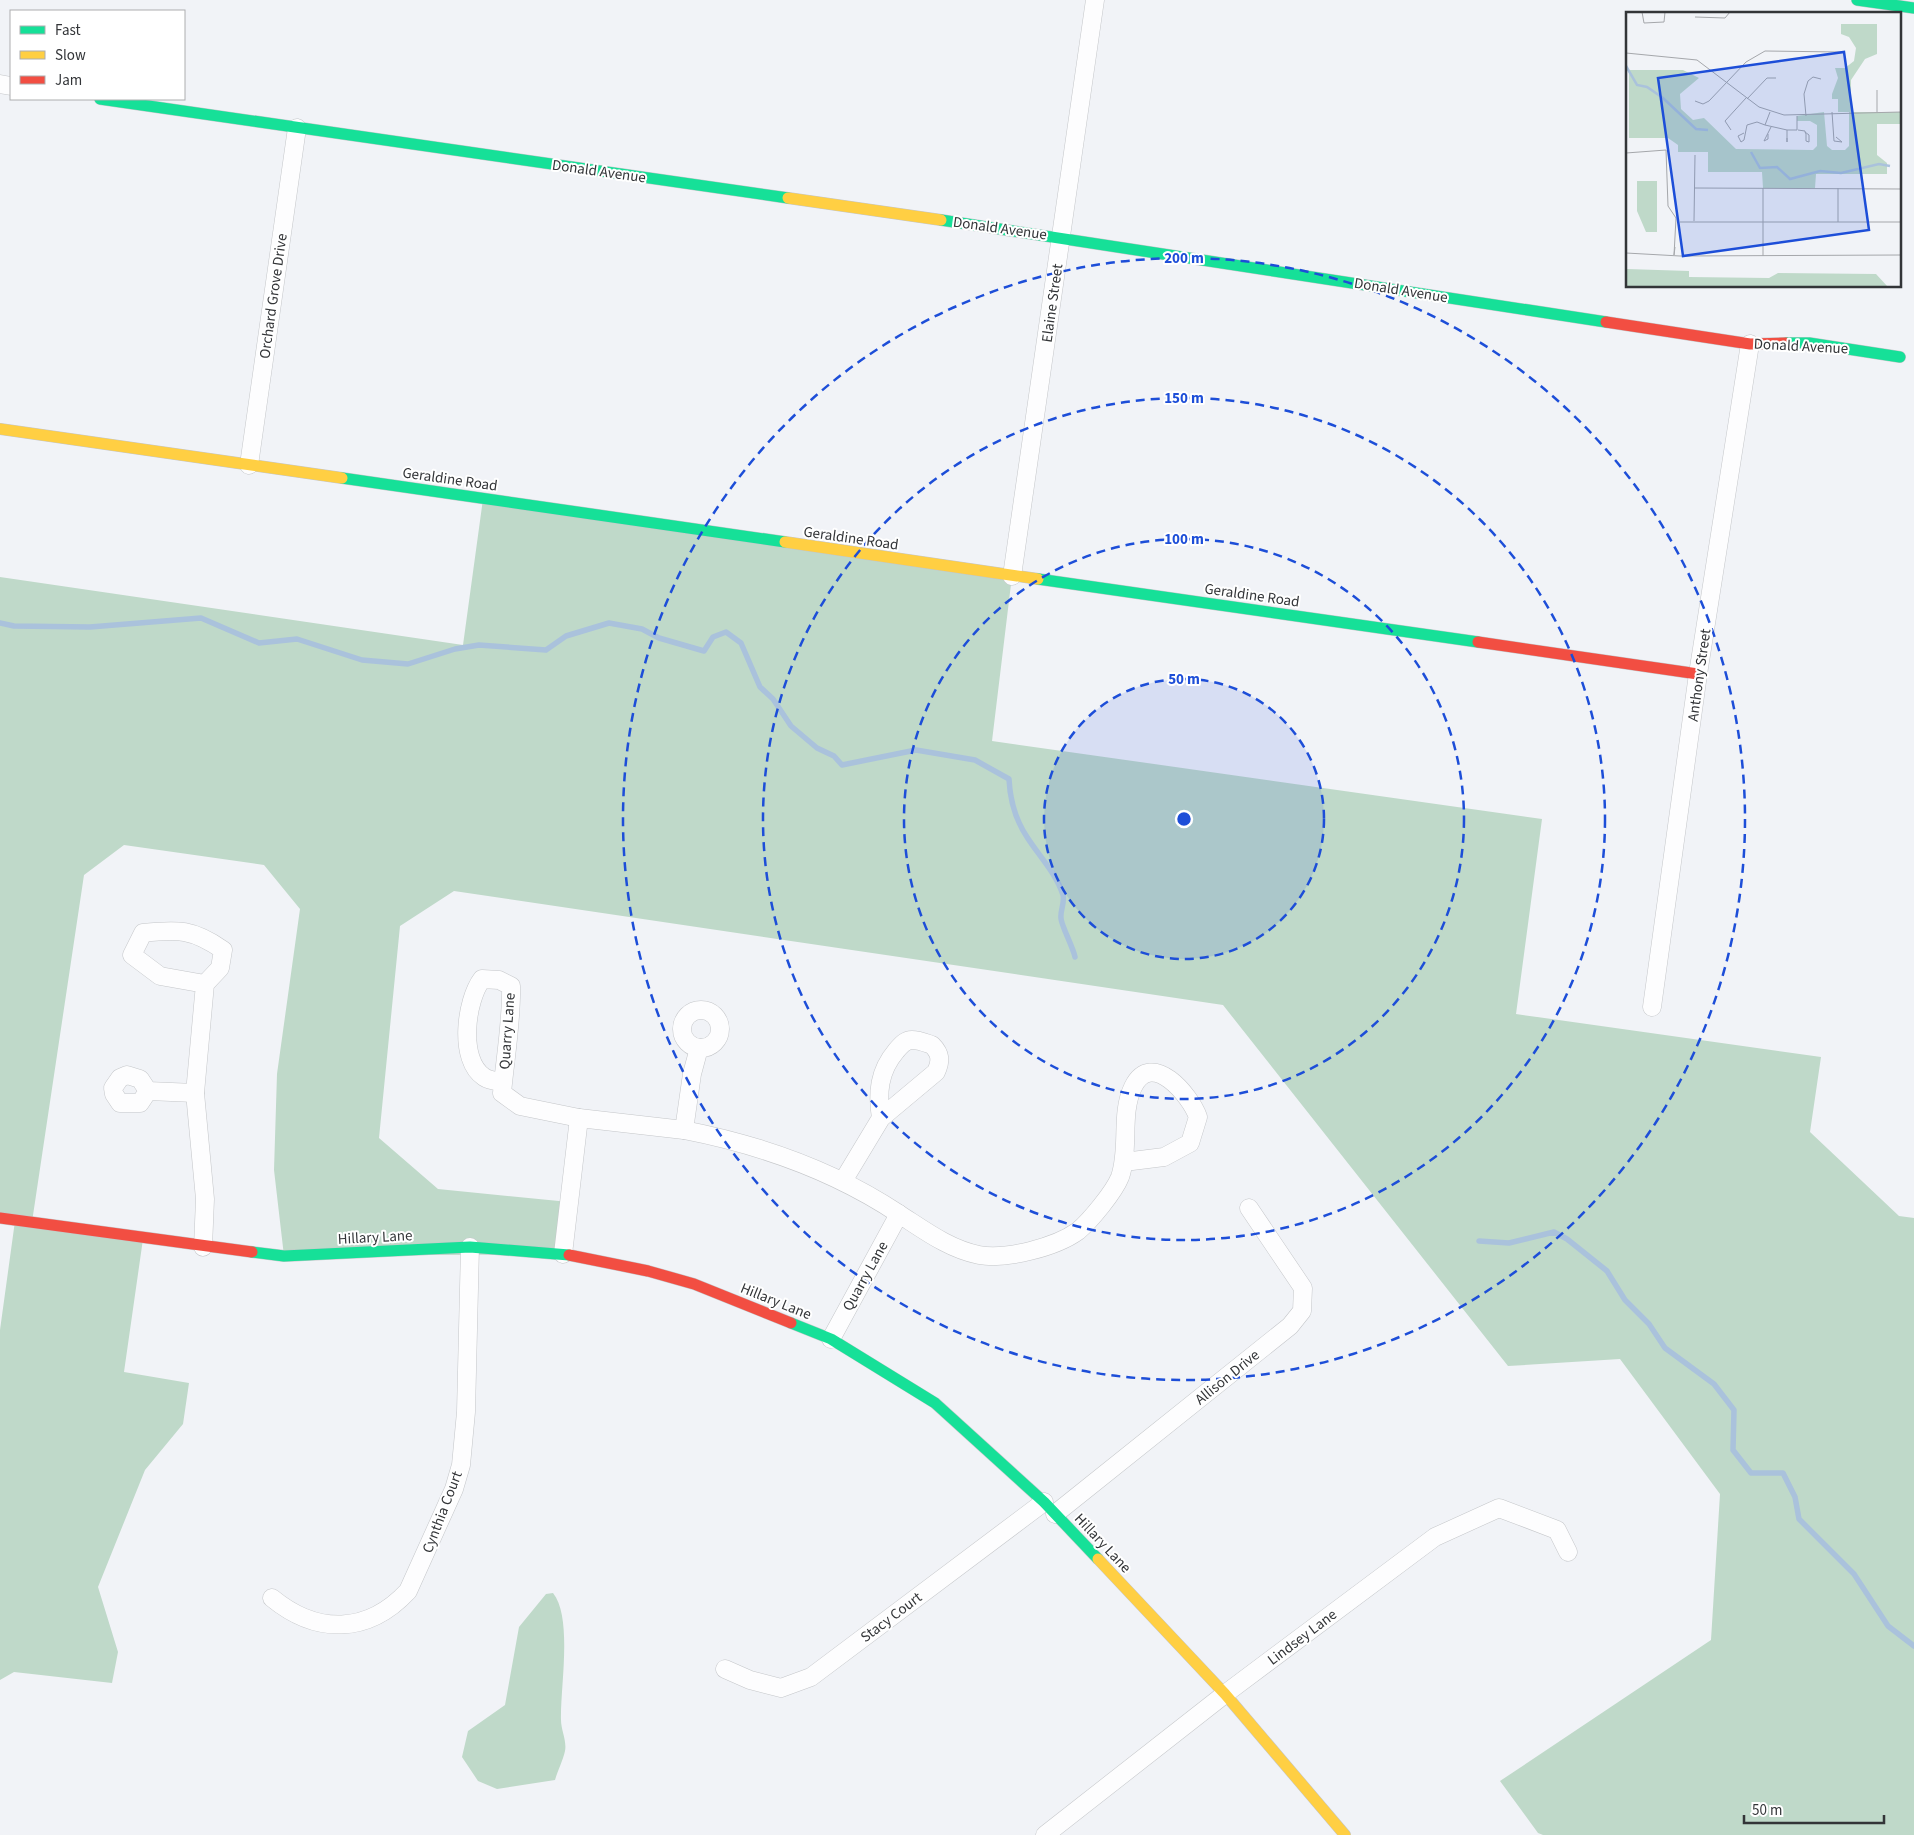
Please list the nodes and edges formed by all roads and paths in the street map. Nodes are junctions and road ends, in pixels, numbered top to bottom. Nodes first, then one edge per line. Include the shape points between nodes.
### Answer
1 (1095, 0) edge
2 (1857, 0) edge
3 (1914, 8) edge
4 (107, 100) edge
5 (297, 128) junction
6 (1062, 237) junction
7 (1750, 344) junction
8 (1900, 356) dead end
9 (0, 429) edge
10 (249, 465) junction
11 (1012, 576) junction
12 (1698, 674) junction
13 (206, 984) junction
14 (1652, 1007) dead end
15 (698, 1048) dead end
16 (503, 1082) junction
17 (148, 1092) dead end
18 (195, 1093) junction
19 (579, 1118) junction
20 (881, 1118) dead end
21 (684, 1130) junction
22 (1124, 1162) junction
23 (843, 1181) junction
24 (1249, 1208) dead end
25 (899, 1214) junction
26 (0, 1218) edge
27 (203, 1247) junction
28 (470, 1247) junction
29 (563, 1254) junction
30 (831, 1339) junction
31 (1049, 1508) junction
32 (1568, 1552) dead end
33 (272, 1598) dead end
34 (725, 1669) dead end
35 (1225, 1694) junction
36 (1045, 1835) edge
37 (1345, 1835) edge

1 - 6 street, Elaine Street
2 - 3 street
4 - 5 street, Donald Avenue
5 - 6 street, Donald Avenue
5 - 10 street, Orchard Grove Drive
6 - 7 street, Donald Avenue
6 - 11 street, Elaine Street
7 - 8 street, Donald Avenue via 1809,344
7 - 12 street, Anthony Street
9 - 10 street, Geraldine Road
10 - 11 street, Geraldine Road
11 - 12 street, Geraldine Road
12 - 14 street, Anthony Street
13 - 13 street via 220,968 223,950 209,940 178,929 143,933 132,955 160,976
13 - 18 street
15 - 21 street
16 - 16 street, Quarry Lane via 483,1077 469,1050 467,1034 472,996 482,979 499,980 511,986
16 - 19 street, Quarry Lane via 502,1093 520,1106
17 - 18 street
18 - 27 street via 205,1199
19 - 21 street, Quarry Lane
19 - 29 street
20 - 23 street
21 - 23 street, Quarry Lane via 777,1153
22 - 22 street, Quarry Lane via 1164,1157 1190,1143 1198,1117 1189,1099 1170,1078 1151,1074 1135,1084 1130,1094
22 - 25 street, Quarry Lane via 1119,1180 1078,1231 1035,1250 980,1255 948,1245
23 - 25 street, Quarry Lane via 870,1194
24 - 31 street, Allison Drive via 1303,1288 1302,1310 1290,1326
25 - 30 street, Quarry Lane
26 - 27 street, Hillary Lane
27 - 28 street, Hillary Lane via 284,1256
28 - 29 street, Hillary Lane
28 - 33 street, Cynthia Court via 464,1446 454,1489 408,1591 382,1614 365,1622 345,1624 306,1619 287,1611
29 - 30 street, Hillary Lane via 694,1284
30 - 31 street, Hillary Lane via 935,1403
31 - 34 street, Stacy Court via 811,1677 781,1688
31 - 35 street, Hillary Lane
32 - 35 street, Lindsey Lane via 1557,1530 1499,1508 1435,1537
35 - 36 street, Lindsey Lane
35 - 37 street, Hillary Lane

